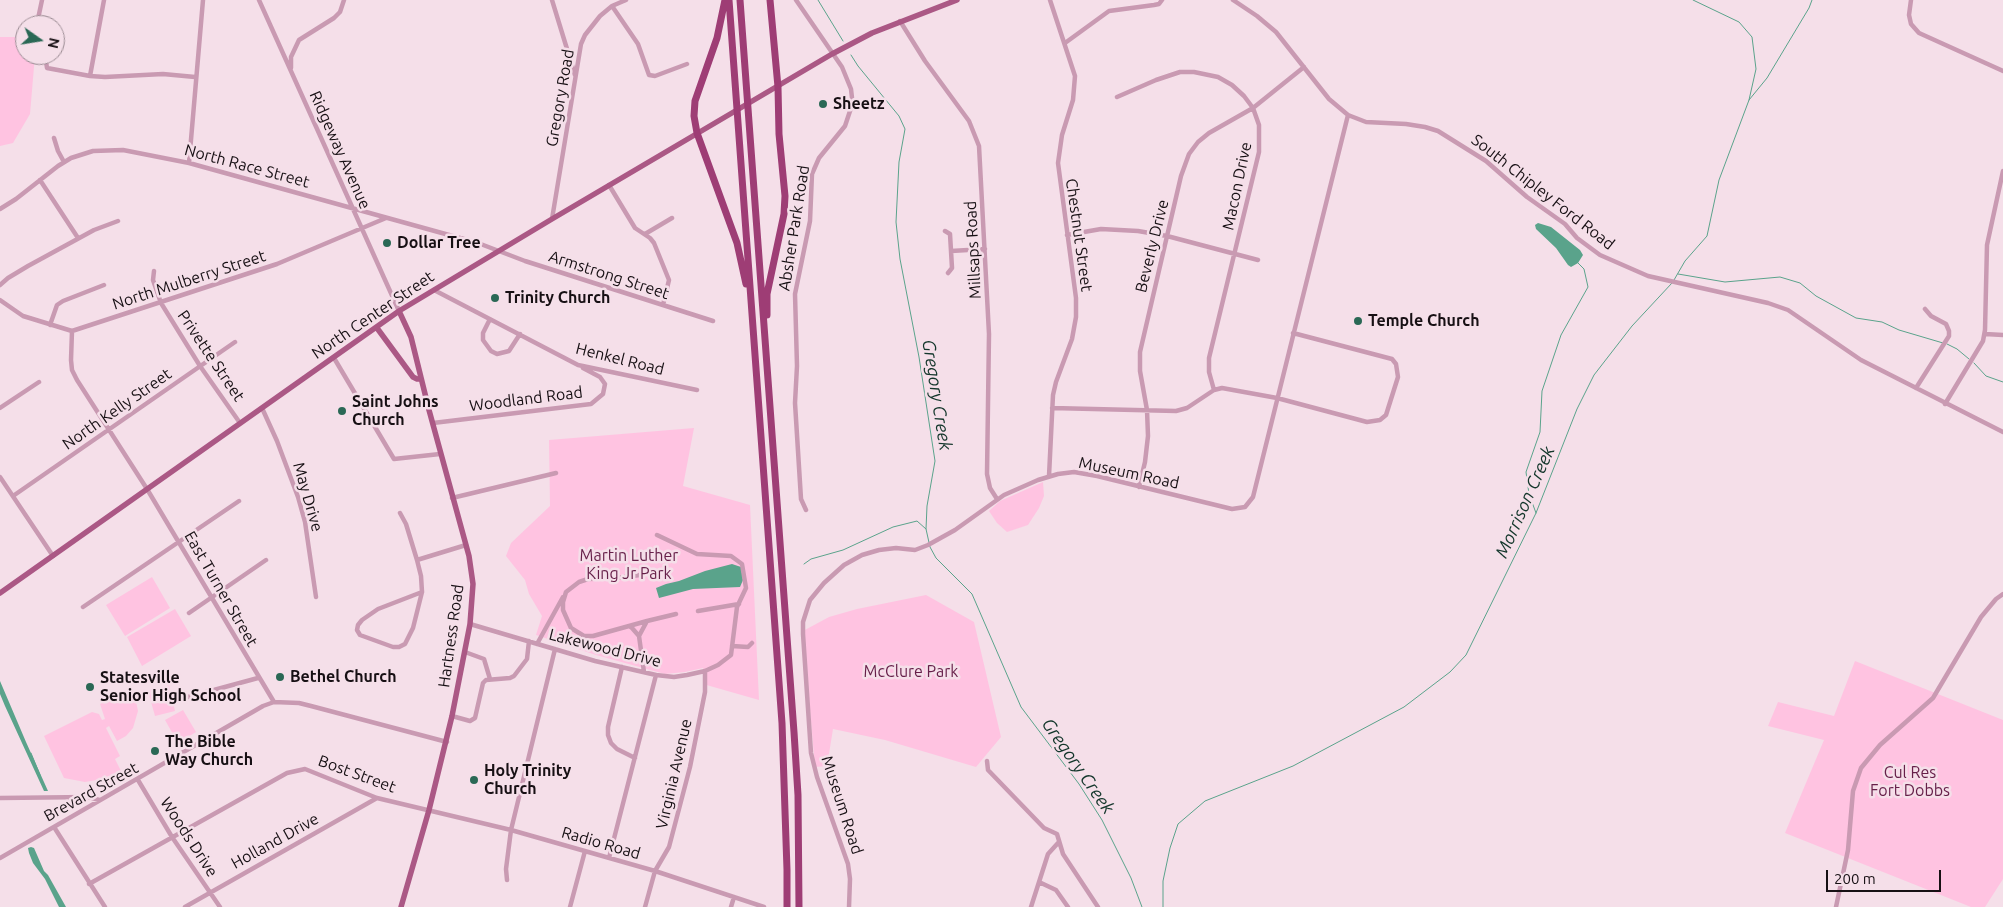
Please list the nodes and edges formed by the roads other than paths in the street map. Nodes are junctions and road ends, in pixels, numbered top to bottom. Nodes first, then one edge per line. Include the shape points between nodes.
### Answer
1 (42, 0) edge
2 (104, 0) edge
3 (203, 0) edge
4 (259, 0) edge
5 (344, 0) edge
6 (552, 0) edge
7 (626, 0) edge
8 (725, 0) edge
9 (729, 0) edge
10 (740, 0) edge
11 (770, 0) edge
12 (796, 0) edge
13 (957, 0) edge
14 (1050, 0) edge
15 (1162, 0) edge
16 (1233, 0) edge
17 (1911, 0) edge
18 (612, 6) junction
19 (39, 15) edge
20 (900, 21) junction
21 (1065, 43) junction
22 (832, 54) junction
23 (687, 64) dead end
24 (47, 65) edge
25 (1304, 67) junction
26 (2003, 70) edge
27 (292, 74) junction
28 (90, 76) junction
29 (576, 76) junction
30 (195, 77) junction
31 (778, 86) junction
32 (1117, 98) dead end
33 (1253, 108) junction
34 (1348, 115) junction
35 (697, 133) junction
36 (54, 138) dead end
37 (64, 162) junction
38 (189, 163) junction
39 (2003, 171) edge
40 (40, 180) junction
41 (608, 185) junction
42 (353, 207) junction
43 (0, 209) edge
44 (386, 218) junction
45 (672, 218) dead end
46 (552, 219) junction
47 (118, 221) dead end
48 (362, 228) junction
49 (945, 230) dead end
50 (645, 234) junction
51 (1067, 235) junction
52 (1167, 236) junction
53 (78, 238) junction
54 (985, 249) junction
55 (499, 250) junction
56 (951, 251) junction
57 (1235, 254) junction
58 (1258, 260) dead end
59 (154, 271) dead end
60 (948, 273) dead end
61 (0, 285) edge
62 (104, 285) dead end
63 (434, 290) junction
64 (0, 300) edge
65 (161, 303) junction
66 (663, 305) junction
67 (1925, 309) dead end
68 (399, 311) junction
69 (490, 319) junction
70 (713, 321) dead end
71 (753, 321) junction
72 (50, 325) junction
73 (377, 328) junction
74 (72, 331) junction
75 (1293, 333) junction
76 (520, 334) junction
77 (1985, 334) junction
78 (2003, 335) edge
79 (235, 342) dead end
80 (334, 358) junction
81 (578, 365) junction
82 (200, 366) junction
83 (767, 376) junction
84 (421, 379) junction
85 (38, 382) dead end
86 (1916, 388) junction
87 (697, 390) dead end
88 (1214, 390) junction
89 (1277, 398) junction
90 (1946, 404) junction
91 (0, 408) edge
92 (262, 408) junction
93 (1052, 408) junction
94 (1147, 410) junction
95 (240, 423) junction
96 (433, 423) junction
97 (108, 430) junction
98 (2003, 432) edge
99 (440, 454) junction
100 (556, 473) dead end
101 (1050, 476) junction
102 (0, 477) edge
103 (1139, 487) junction
104 (147, 489) junction
105 (12, 496) junction
106 (452, 498) junction
107 (997, 499) junction
108 (239, 501) dead end
109 (806, 510) dead end
110 (400, 513) dead end
111 (657, 535) dead end
112 (179, 542) junction
113 (466, 545) junction
114 (53, 556) junction
115 (266, 560) dead end
116 (417, 560) junction
117 (640, 575) dead end
118 (422, 592) junction
119 (566, 592) junction
120 (0, 593) edge
121 (2003, 594) edge
122 (316, 597) dead end
123 (212, 598) junction
124 (739, 604) junction
125 (83, 607) dead end
126 (698, 611) dead end
127 (554, 612) junction
128 (190, 613) dead end
129 (676, 614) dead end
130 (567, 616) junction
131 (647, 621) junction
132 (470, 624) junction
133 (629, 626) junction
134 (639, 636) junction
135 (529, 641) junction
136 (752, 642) dead end
137 (537, 644) junction
138 (732, 646) junction
139 (555, 649) junction
140 (465, 652) junction
141 (622, 667) junction
142 (704, 671) junction
143 (644, 672) junction
144 (656, 675) junction
145 (258, 678) junction
146 (490, 679) junction
147 (176, 700) dead end
148 (274, 702) junction
149 (452, 716) junction
150 (446, 742) junction
151 (635, 758) junction
152 (987, 761) dead end
153 (138, 780) junction
154 (0, 798) edge
155 (377, 798) junction
156 (99, 800) junction
157 (429, 810) junction
158 (54, 827) junction
159 (511, 830) junction
160 (172, 837) junction
161 (1058, 843) junction
162 (585, 851) junction
163 (0, 858) edge
164 (609, 858) junction
165 (655, 871) junction
166 (507, 880) dead end
167 (1038, 882) junction
168 (89, 884) junction
169 (210, 892) junction
170 (734, 897) junction
171 (105, 907) edge
172 (185, 907) edge
173 (220, 907) edge
174 (401, 907) edge
175 (570, 907) edge
176 (645, 907) edge
177 (731, 907) edge
178 (764, 907) edge
179 (787, 907) edge
180 (799, 907) edge
181 (849, 907) edge
182 (1031, 907) edge
183 (1068, 907) edge
184 (1098, 907) edge
185 (1836, 907) edge

1 - 19 street
2 - 28 street
3 - 30 street
4 - 27 street, Ridgeway Avenue
5 - 27 street via 334,18 299,40 291,57
6 - 29 street
7 - 18 street, Gregory Road
8 - 35 highway via 717,38 695,101
9 - 71 highway
10 - 83 highway
11 - 31 highway
12 - 22 street, Absher Park Road
13 - 20 main road, North Center Street
14 - 21 street, Chestnut Street
15 - 21 street via 1159,4 1109,11
16 - 25 street, South Chipley Ford Road via 1276,32
17 - 26 street via 1909,16 1919,33
18 - 23 street via 638,44 649,75 655,76
18 - 29 street, Gregory Road via 585,35
20 - 22 main road, North Center Street
20 - 54 street, Millsaps Road via 976,133 980,152
21 - 51 street, Chestnut Street via 1075,76 1073,100 1058,163
22 - 31 main road, North Center Street
22 - 109 street, Absher Park Road via 849,84 851,108 845,126 819,158 812,174 810,221 794,294 795,403 801,499
24 - 28 street via 47,68
25 - 33 street, Beverly Drive
25 - 34 street, South Chipley Ford Road via 1329,99
27 - 42 street, Ridgeway Avenue
28 - 30 street via 163,74
29 - 46 street, Gregory Road
30 - 38 street
31 - 35 main road, North Center Street
31 - 83 highway via 785,196 767,294
32 - 33 street, Macon Drive via 1180,72 1194,72 1218,77 1232,85
33 - 52 street, Beverly Drive via 1209,132 1189,154
33 - 57 street, Macon Drive via 1259,125 1260,152
34 - 75 street, Museum Road
34 - 86 street, South Chipley Ford Road via 1366,122 1406,124 1438,131 1486,161 1600,255 1639,273 1788,310 1861,360
35 - 41 main road, North Center Street
35 - 71 highway via 737,243
36 - 37 street
37 - 38 street, North Race Street via 108,149
37 - 40 street, North Race Street
38 - 42 street, North Race Street
39 - 77 street via 1987,245
40 - 43 street, North Race Street
40 - 53 street
41 - 46 main road, North Center Street
41 - 50 street via 636,228
42 - 44 street, North Race Street
42 - 48 street, Ridgeway Avenue
44 - 48 street, North Mulberry Street
44 - 55 street, North Race Street
45 - 50 street
46 - 55 main road, North Center Street
47 - 53 street
48 - 65 street, North Mulberry Street via 277,264
48 - 68 street, Ridgeway Avenue
49 - 56 street via 950,234
50 - 66 street via 654,243 670,280
51 - 52 street via 1120,229
51 - 93 street, Chestnut Street via 1076,317 1068,352 1056,382
52 - 57 street
52 - 94 street, Beverly Drive via 1140,352 1142,390
53 - 61 street via 17,271
54 - 56 street
54 - 107 street, Millsaps Road via 989,334 987,474
55 - 63 main road, North Center Street
55 - 66 street, Armstrong Street
56 - 60 street via 952,268
57 - 58 street
57 - 88 street, Macon Drive via 1209,358
59 - 65 street, Privette Street via 153,280
62 - 72 street via 63,300 57,305
63 - 68 main road, North Center Street
63 - 69 street, Henkel Road
64 - 72 street via 24,316
65 - 74 street, North Mulberry Street
65 - 82 street, Privette Street
66 - 70 street, Armstrong Street
67 - 86 street via 1946,324 1949,336
68 - 73 main road, North Center Street
68 - 84 main road, Hartness Road via 412,337
69 - 76 street, Henkel Road
69 - 76 street via 483,340 491,351 497,354 509,351
71 - 179 highway via 782,723
72 - 74 street
73 - 80 main road, North Center Street
73 - 84 main road via 413,377
74 - 97 street, East Turner Street via 72,370
75 - 89 street, Museum Road
75 - 89 street via 1386,356 1396,364 1398,377 1386,415 1374,422
76 - 81 street, Henkel Road
77 - 78 street
77 - 90 street
79 - 82 street, North Kelly Street
80 - 92 main road, North Center Street
80 - 99 street via 394,459
81 - 87 street, Henkel Road
81 - 96 street, Woodland Road via 600,377 605,384 603,394 591,404
82 - 95 street, Privette Street
82 - 97 street, North Kelly Street
83 - 180 highway via 798,795
84 - 96 main road, Hartness Road
85 - 91 street
86 - 90 street, South Chipley Ford Road
88 - 89 street via 1230,388
88 - 94 street via 1187,408
89 - 103 street, Museum Road via 1253,497 1245,508 1232,509
90 - 98 street, South Chipley Ford Road
92 - 95 main road, North Center Street
92 - 122 street, May Drive via 298,497
93 - 94 street
93 - 101 street, Chestnut Street
94 - 103 street, Beverly Drive via 1148,436
95 - 104 main road, North Center Street
96 - 99 main road, Hartness Road
97 - 104 street, East Turner Street
97 - 105 street, North Kelly Street
99 - 106 main road, Hartness Road
100 - 106 street
101 - 103 street, Museum Road via 1080,473
101 - 107 street, Museum Road
102 - 105 street
104 - 112 street, East Turner Street
104 - 114 main road, North Center Street
105 - 114 street
106 - 113 main road, Hartness Road
107 - 181 street, Museum Road via 931,544 915,550 879,550 853,560 824,583 810,600 806,611 803,634 811,753 818,782 848,864
108 - 112 street
110 - 116 street
111 - 124 street via 697,554 731,556 740,561 746,588
112 - 123 street, East Turner Street
112 - 125 street
113 - 116 street
113 - 132 main road, Hartness Road via 473,584
114 - 120 main road, North Center Street
115 - 123 street
116 - 118 street
117 - 119 street via 588,579
118 - 118 street via 378,609 358,625 360,635 393,647 405,644 413,628
119 - 127 street
119 - 130 street via 563,610
121 - 185 street via 1981,617 1933,698 1880,744 1861,768 1853,791 1848,850
123 - 128 street
123 - 145 street, East Turner Street
124 - 126 street
124 - 138 street
127 - 130 street
127 - 137 street
129 - 131 street
130 - 133 street via 571,628 584,636
131 - 133 street
131 - 134 street
132 - 135 street, Lakewood Drive
132 - 140 main road, Hartness Road
133 - 134 street
134 - 143 street
135 - 137 street, Lakewood Drive
135 - 146 street via 526,659 514,676
136 - 138 street via 748,647
137 - 139 street, Lakewood Drive
138 - 142 street, Lakewood Drive via 726,660
139 - 141 street, Lakewood Drive
139 - 159 street
140 - 146 street via 484,659
140 - 149 main road, Hartness Road
141 - 143 street, Lakewood Drive
141 - 151 street via 608,735 617,749
142 - 144 street, Lakewood Drive via 674,677
142 - 165 street, Virginia Avenue via 706,692 690,767 669,847
143 - 144 street, Lakewood Drive
144 - 151 street
145 - 147 street
145 - 148 street, East Turner Street
146 - 149 street via 483,683 474,720
148 - 150 street via 311,706
148 - 153 street, Brevard Street
149 - 150 main road, Hartness Road
150 - 157 main road, Hartness Road
151 - 164 street
152 - 161 street via 988,770 1044,828 1057,834
153 - 156 street, Brevard Street
153 - 160 street, Woods Drive
154 - 156 street via 89,797
155 - 157 street, Bost Street
155 - 160 street, Bost Street via 315,772 296,770
155 - 169 street, Holland Drive
156 - 158 street, Brevard Street
157 - 159 street, Radio Road
157 - 174 main road, Hartness Road
158 - 163 street, Brevard Street
158 - 168 street
159 - 162 street, Radio Road
159 - 166 street
160 - 168 street, Bost Street
160 - 169 street, Woods Drive
161 - 167 street via 1048,854
161 - 184 street
162 - 164 street, Radio Road
162 - 175 street
164 - 165 street, Radio Road
165 - 170 street, Radio Road
165 - 176 street, Virginia Avenue
167 - 182 street
167 - 183 street via 1056,890
168 - 171 street
169 - 172 street, Holland Drive
169 - 173 street, Woods Drive
170 - 177 street
170 - 178 street, Radio Road

